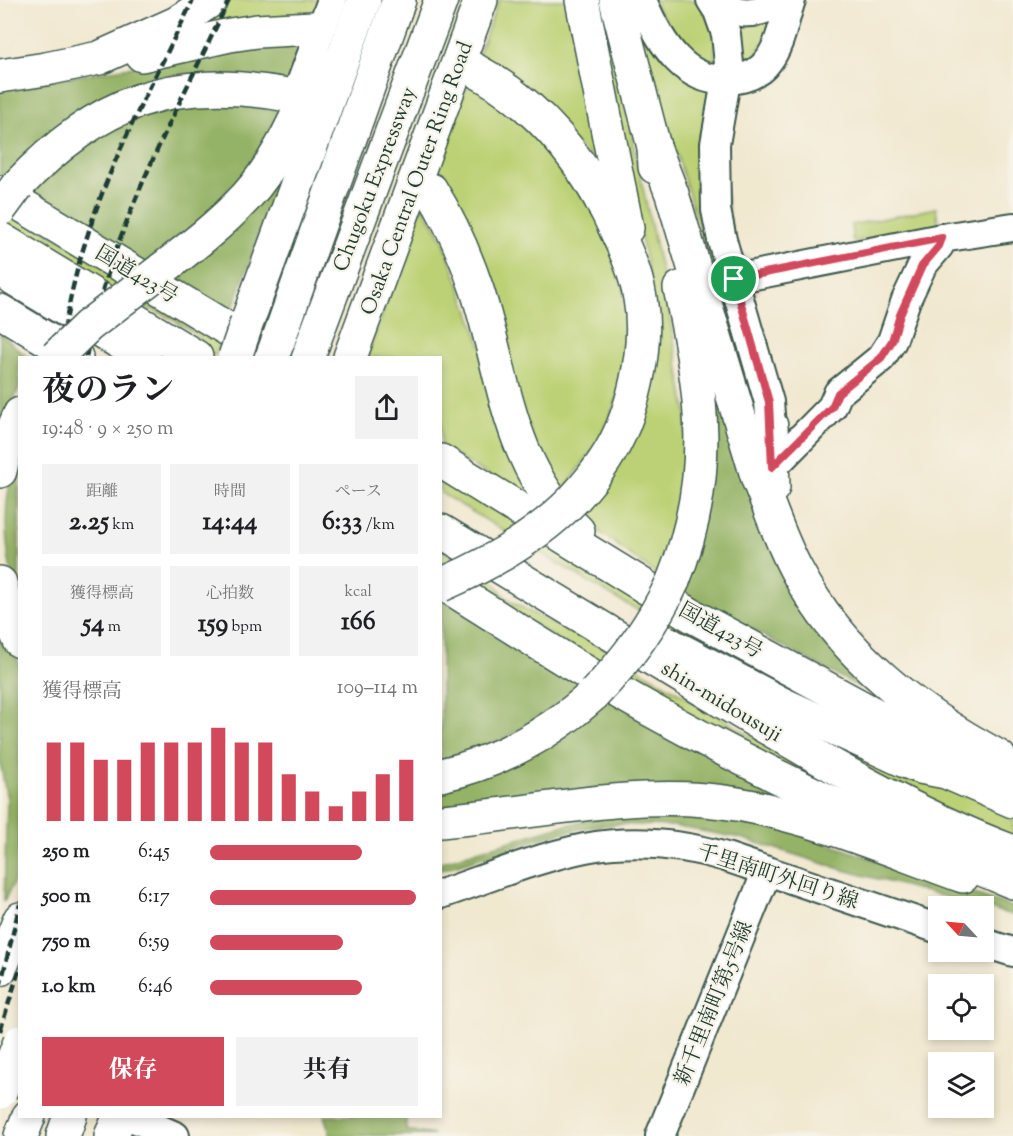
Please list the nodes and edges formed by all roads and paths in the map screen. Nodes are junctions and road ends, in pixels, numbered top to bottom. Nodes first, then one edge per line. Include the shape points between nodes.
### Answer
1 (211, 0) edge
2 (332, 0) edge
3 (350, 0) edge
4 (364, 0) edge
5 (399, 0) edge
6 (441, 0) edge
7 (481, 0) edge
8 (582, 0) edge
9 (616, 0) edge
10 (642, 0) edge
11 (712, 0) edge
12 (782, 0) edge
13 (790, 0) edge
14 (313, 28) dead end
15 (99, 58) junction
16 (473, 69) tunnel mouth
17 (0, 76) edge
18 (726, 81) junction
19 (288, 95) dead end
20 (654, 147) junction
21 (277, 153) junction
22 (431, 190) tunnel mouth
23 (6, 196) edge
24 (1013, 227) edge
25 (942, 238) junction
26 (0, 239) edge
27 (0, 270) edge
28 (734, 279) junction
29 (641, 300) junction
30 (0, 311) edge
31 (0, 323) edge
32 (274, 352) edge
33 (48, 356) edge
34 (57, 356) edge
35 (74, 356) edge
36 (142, 356) edge
37 (194, 356) edge
38 (235, 356) edge
39 (308, 356) edge
40 (350, 356) edge
41 (18, 419) edge
42 (771, 426) joint
43 (442, 462) edge
44 (772, 467) junction
45 (0, 471) edge
46 (442, 509) edge
47 (442, 532) edge
48 (780, 536) junction
49 (0, 584) edge
50 (442, 584) edge
51 (442, 585) edge
52 (679, 600) junction
53 (18, 636) edge
54 (1013, 764) edge
55 (946, 772) junction
56 (442, 775) edge
57 (1013, 777) edge
58 (1013, 801) edge
59 (545, 809) junction
60 (442, 821) edge
61 (442, 844) edge
62 (1013, 852) edge
63 (767, 871) junction
64 (1013, 882) edge
65 (1013, 893) edge
66 (442, 894) edge
67 (18, 924) edge
68 (928, 925) edge
69 (994, 946) edge
70 (1013, 952) edge
71 (0, 969) edge
72 (18, 1047) edge
73 (0, 1067) edge
74 (18, 1073) edge
75 (0, 1092) edge
76 (28, 1118) edge
77 (119, 1118) edge
78 (134, 1118) edge
79 (182, 1118) edge
80 (21, 1136) edge
81 (111, 1136) edge
82 (176, 1136) edge
83 (660, 1136) edge

1 - 15 main road via 177,23
2 - 21 street
3 - 21 main road
4 - 38 main road, bridge
5 - 32 main road, Chugoku Expressway
6 - 39 main road, Chugoku Expressway
7 - 40 main road, Osaka Central Outer Ring Road
8 - 29 main road
9 - 20 main road
10 - 18 street via 660,36 678,60 698,75
11 - 12 street via 727,9 748,13
11 - 18 street via 726,34
13 - 18 street via 769,60 753,75
14 - 15 main road via 248,32 117,61
15 - 17 main road
16 - 29 main road via 502,85 534,111 579,162 625,249
18 - 28 street via 715,144 714,190
19 - 23 main road via 220,87 149,97 116,109 77,132
20 - 48 main road via 672,194 758,479
20 - 52 main road via 656,177 692,346 701,418 701,465
21 - 34 main road, bridge via 246,196 199,240 88,326
22 - 52 main road via 466,256 510,420 538,480 568,522 588,540
23 - 32 main road, 国道423号
24 - 25 street
25 - 28 street
25 - 44 street via 922,266 892,341 881,358 838,393 832,407
26 - 37 main road
27 - 36 main road
28 - 42 street via 769,402
29 - 50 main road, bridge via 641,348 632,400 606,459 574,499 521,544
30 - 35 main road
31 - 33 main road
41 - 45 main road
42 - 44 main road
43 - 52 main road, 国道423号
44 - 48 main road
46 - 55 main road, shin-midousuji via 546,574 715,669 905,761
47 - 62 main road, shin-midousuji via 870,787
48 - 54 main road via 818,605 862,659 924,712
49 - 53 main road
51 - 64 main road via 619,692 714,744 934,850
52 - 55 main road via 814,699
52 - 56 main road, bridge via 653,619 638,643 594,694 566,718 490,760
52 - 57 main road, 国道423号 via 896,726
55 - 58 main road, shin-midousuji
59 - 60 main road
59 - 61 main road via 497,822
59 - 65 main road via 663,799 742,805 825,827
63 - 66 street, 千里南町外回り線 via 687,848 632,844 585,848
63 - 68 street, 千里南町外回り線
63 - 83 street, 新千里南町第5号線
67 - 71 main road
69 - 70 street
72 - 75 main road, bridge
73 - 74 street
76 - 80 main road
77 - 81 main road
78 - 82 street
79 - 82 street

